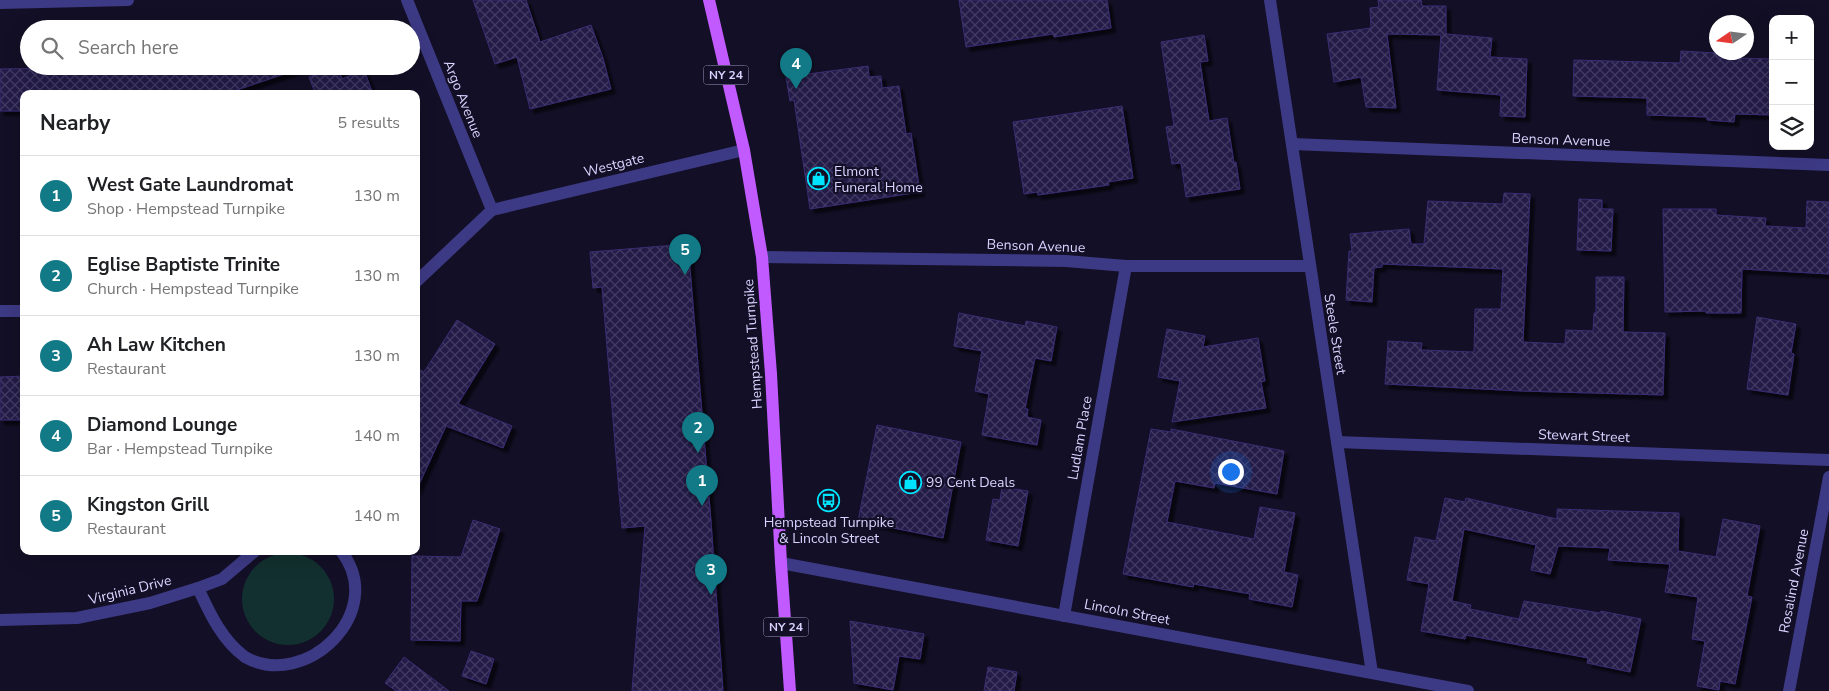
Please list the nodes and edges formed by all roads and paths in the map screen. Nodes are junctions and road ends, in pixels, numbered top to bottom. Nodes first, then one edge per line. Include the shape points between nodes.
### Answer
1 (128, 0) edge
2 (407, 0) edge
3 (709, 0) edge
4 (1270, 0) edge
5 (0, 3) edge
6 (415, 20) edge
7 (420, 32) edge
8 (1292, 144) junction
9 (744, 150) junction
10 (1829, 165) edge
11 (492, 210) junction
12 (762, 257) junction
13 (1126, 266) junction
14 (1310, 266) junction
15 (420, 278) edge
16 (0, 311) edge
17 (20, 311) edge
18 (1337, 442) junction
19 (1829, 460) edge
20 (1829, 477) edge
21 (250, 555) edge
22 (344, 555) edge
23 (781, 563) junction
24 (198, 588) junction
25 (1064, 616) junction
26 (0, 620) edge
27 (1372, 673) junction
28 (790, 691) edge
29 (1468, 691) edge
30 (1789, 691) edge

1 - 5 street
2 - 6 street, Argo Avenue
3 - 9 main road, Hempstead Turnpike / NY 24
4 - 8 street, Steele Street
7 - 11 street, Argo Avenue
8 - 10 street, Benson Avenue
8 - 14 street, Steele Street
9 - 11 street, Westgate
9 - 12 main road, Hempstead Turnpike / NY 24
11 - 15 street
12 - 13 street, Benson Avenue via 1066,261
12 - 23 main road, Hempstead Turnpike / NY 24 via 772,374
13 - 14 street, Benson Avenue
13 - 25 street, Ludlam Place
14 - 18 street, Steele Street
16 - 17 street
18 - 19 street, Stewart Street
18 - 27 street, Steele Street
20 - 30 street, Rosalind Avenue
21 - 24 street, Virginia Drive via 222,579
22 - 24 street via 356,582 353,612 329,649 297,666 278,669 246,658 222,634
23 - 25 street, Lincoln Street
23 - 28 main road, Hempstead Turnpike / NY 24
24 - 26 street, Virginia Drive via 150,603 77,618
25 - 27 street, Lincoln Street
27 - 29 street, Lincoln Street

